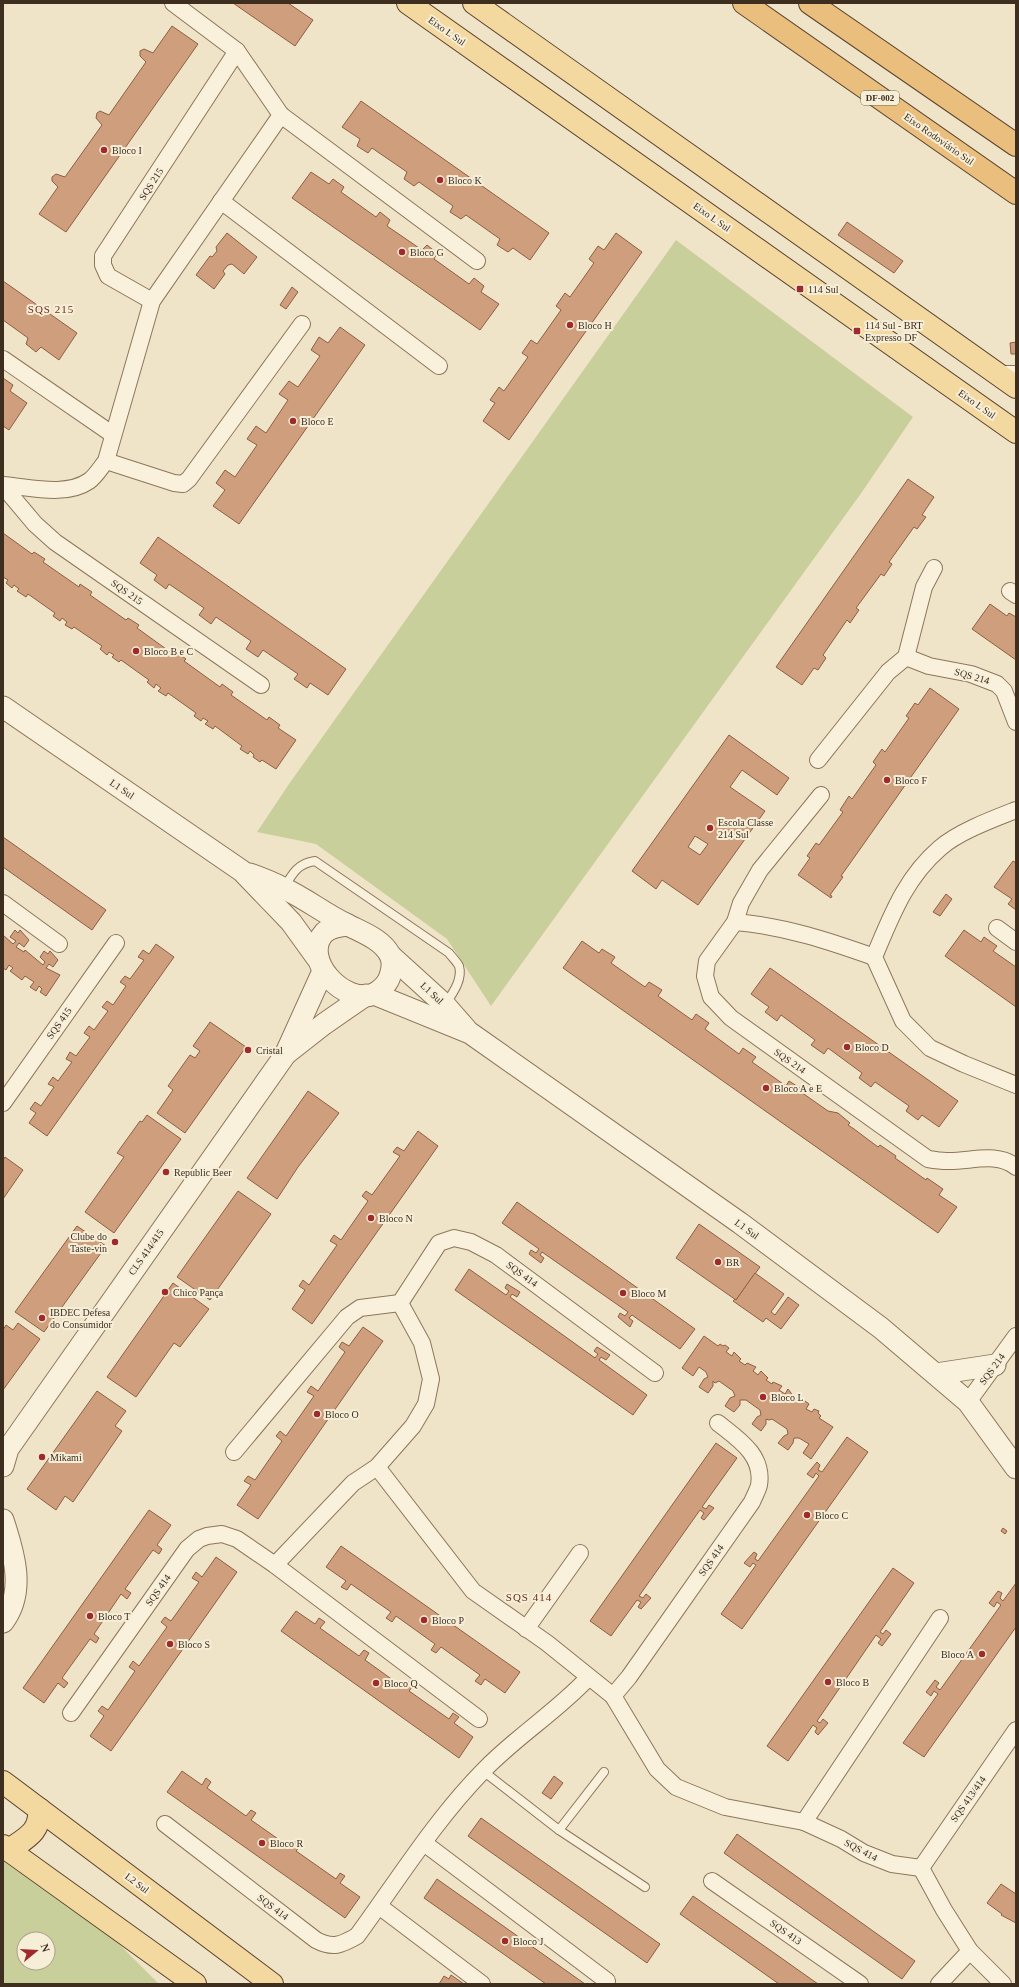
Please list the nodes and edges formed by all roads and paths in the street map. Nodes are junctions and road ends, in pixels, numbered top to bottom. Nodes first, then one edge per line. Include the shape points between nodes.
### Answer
1 (172, 3) edge
2 (408, 3) edge
3 (474, 3) edge
4 (744, 3) edge
5 (810, 3) edge
6 (237, 51) junction
7 (281, 115) junction
8 (1016, 145) edge
9 (1016, 193) edge
10 (221, 201) junction
11 (477, 261) dead end
12 (152, 301) junction
13 (302, 324) dead end
14 (3, 359) edge
15 (439, 366) dead end
16 (992, 370) junction
17 (1016, 370) edge
18 (1016, 386) edge
19 (1016, 432) edge
20 (112, 434) junction
21 (106, 461) junction
22 (3, 485) edge
23 (934, 568) dead end
24 (906, 658) junction
25 (261, 685) dead end
26 (3, 707) edge
27 (1016, 722) edge
28 (818, 760) dead end
29 (821, 795) dead end
30 (1016, 810) edge
31 (242, 870) junction
32 (284, 888) junction
33 (3, 903) edge
34 (735, 922) junction
35 (347, 925) junction
36 (997, 928) dead end
37 (1016, 942) edge
38 (116, 943) dead end
39 (59, 944) dead end
40 (390, 956) junction
41 (874, 957) junction
42 (320, 964) junction
43 (370, 994) junction
44 (445, 1006) junction
45 (470, 1033) junction
46 (285, 1055) junction
47 (1016, 1085) edge
48 (3, 1103) edge
49 (1016, 1167) edge
50 (400, 1303) junction
51 (1016, 1336) edge
52 (995, 1365) junction
53 (655, 1373) dead end
54 (936, 1374) junction
55 (968, 1402) junction
56 (718, 1423) dead end
57 (1009, 1451) edge
58 (234, 1452) dead end
59 (4, 1456) edge
60 (377, 1467) junction
61 (1016, 1468) edge
62 (3, 1520) edge
63 (7, 1542) edge
64 (580, 1553) dead end
65 (275, 1565) junction
66 (940, 1618) dead end
67 (3, 1622) edge
68 (526, 1629) junction
69 (588, 1678) junction
70 (613, 1696) junction
71 (71, 1713) dead end
72 (479, 1719) dead end
73 (1016, 1730) edge
74 (483, 1771) junction
75 (604, 1772) dead end
76 (3, 1782) edge
77 (39, 1809) junction
78 (804, 1822) junction
79 (165, 1824) dead end
80 (559, 1830) junction
81 (424, 1842) junction
82 (6, 1848) edge
83 (921, 1868) junction
84 (712, 1881) dead end
85 (645, 1887) dead end
86 (379, 1906) junction
87 (970, 1951) junction
88 (607, 1981) dead end
89 (195, 1984) edge
90 (272, 1984) edge
91 (482, 1984) edge
92 (860, 1984) edge
93 (939, 1984) edge
94 (1003, 1984) edge

1 - 6 street
2 - 19 main road, Eixo L Sul
3 - 16 main road
4 - 9 highway, Eixo Rodoviário Sul / DF-002
5 - 8 highway
6 - 7 street
6 - 12 street, SQS 215 via 103,256 103,265 108,276
7 - 10 street, SQS 215
7 - 11 street
10 - 12 street, SQS 215
10 - 15 street
12 - 20 street, SQS 215
13 - 21 street via 183,484
14 - 20 street
16 - 17 lane
16 - 18 main road
20 - 21 street, SQS 215
21 - 22 street, SQS 215 via 91,480 65,490
22 - 25 street, SQS 215 via 35,524 55,542
23 - 24 street via 924,587
24 - 27 street, SQS 214 via 930,666 971,674 997,684 1004,691
24 - 28 street via 888,672
26 - 31 street, L1 Sul
29 - 34 street, SQS 214 via 750,884
30 - 41 street via 978,825 940,848 910,880 897,903
31 - 32 street, L1 Sul
31 - 42 street, L1 Sul via 291,922
32 - 35 street, L1 Sul
32 - 44 lane via 294,872 306,862 315,862 449,953 459,966 459,977 456,988
33 - 39 street
34 - 41 street via 782,928 840,944
34 - 49 street, SQS 214 via 707,960 705,976 711,997 731,1018 928,1159 946,1161 991,1157
35 - 40 street via 377,941
35 - 42 street via 324,933 319,943
36 - 37 street
38 - 48 street, SQS 415
40 - 43 street via 392,968 389,980 383,987
40 - 44 street, L1 Sul
41 - 47 street via 902,1021 930,1048
42 - 43 street via 335,984 344,990
42 - 46 street, CLS 414/415
43 - 45 street, L1 Sul
43 - 46 street, CLS 414/415 via 324,1024
44 - 45 street, L1 Sul
45 - 54 street, L1 Sul via 740,1223 881,1328
46 - 59 street, CLS 414/415
50 - 53 street, SQS 414 via 439,1243 454,1238 471,1242 496,1255
50 - 58 street via 360,1308 347,1317
50 - 60 street via 422,1343 431,1379 426,1404 416,1421
51 - 52 street, SQS 214
52 - 54 street
52 - 55 street, SQS 214
54 - 55 street, L1 Sul
55 - 57 street, L1 Sul
56 - 70 street, SQS 414 via 751,1450 758,1468 759,1485 752,1502
57 - 61 street, L1 Sul
60 - 65 street via 353,1483
60 - 68 street, SQS 414 via 473,1591
62 - 63 street
63 - 67 street via 15,1600
64 - 68 street
65 - 71 street, SQS 414 via 237,1539 222,1534 207,1536 193,1543
65 - 72 street, SQS 414
66 - 78 street
68 - 69 street, SQS 414 via 547,1643
69 - 70 street, SQS 414
69 - 74 street, SQS 414 via 568,1700 518,1737
70 - 78 street, SQS 414 via 657,1769 676,1787 725,1807
73 - 83 street, SQS 413/414
74 - 80 lane
74 - 81 street, SQS 414
75 - 80 lane
76 - 77 main road, L2 Sul
77 - 82 main road via 38,1826 26,1839
77 - 90 main road, L2 Sul
78 - 83 street, SQS 414 via 841,1839 864,1854 892,1864
79 - 86 street, SQS 414 via 327,1946 344,1943 357,1936
80 - 85 lane
81 - 86 street, SQS 414
81 - 88 street
82 - 89 main road
83 - 87 street
84 - 92 street, SQS 413
86 - 91 street
87 - 93 street
87 - 94 street

